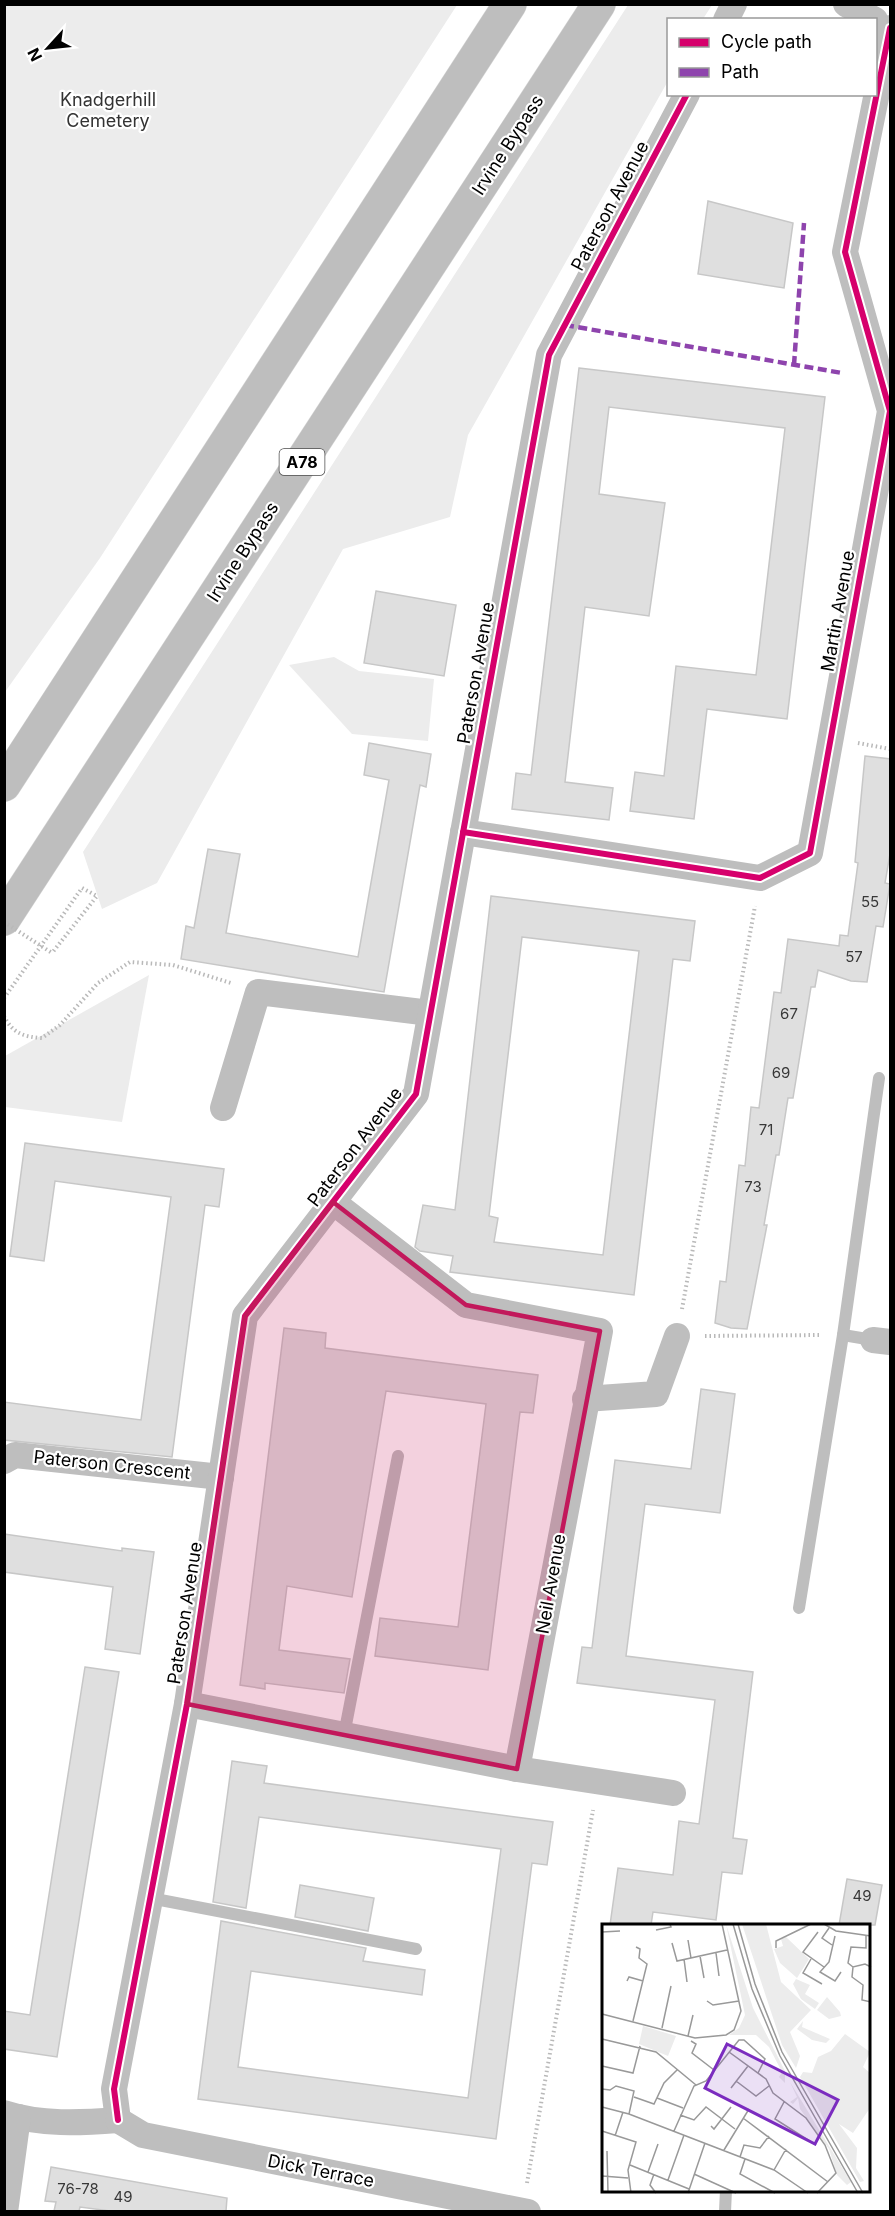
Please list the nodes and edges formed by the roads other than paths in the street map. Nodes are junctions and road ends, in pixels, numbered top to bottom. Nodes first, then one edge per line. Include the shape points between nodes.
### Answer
1 (510, 4) edge
2 (599, 4) edge
3 (734, 4) edge
4 (846, 4) edge
5 (727, 18) edge
6 (871, 18) edge
7 (877, 21) edge
8 (891, 28) edge
9 (686, 96) edge
10 (4, 785) edge
11 (463, 832) junction
12 (4, 921) edge
13 (430, 1013) junction
14 (879, 1078) dead end
15 (223, 1108) dead end
16 (333, 1202) junction
17 (843, 1335) junction
18 (677, 1336) road end
19 (882, 1341) edge
20 (585, 1400) junction
21 (398, 1456) dead end
22 (4, 1461) edge
23 (221, 1477) junction
24 (799, 1608) dead end
25 (187, 1704) junction
26 (344, 1735) junction
27 (517, 1769) junction
28 (673, 1793) dead end
29 (150, 1898) junction
30 (416, 1949) dead end
31 (11, 2115) edge
32 (118, 2120) junction
33 (726, 2192) edge
34 (6, 2203) edge
35 (524, 2211) edge
36 (725, 2211) edge

1 - 10 highway
2 - 12 highway, Irvine Bypass / A78
3 - 5 street
4 - 6 street, Martin Avenue
7 - 8 street, Martin Avenue
8 - 11 street, Martin Avenue via 845,252 890,411 810,853 760,878
9 - 11 street, Paterson Avenue via 549,355
11 - 13 street, Paterson Avenue
13 - 15 street via 258,992
13 - 16 street, Paterson Avenue via 416,1094
14 - 17 lane
16 - 20 street, Neil Avenue via 466,1305 600,1331
16 - 23 street, Paterson Avenue via 245,1316
17 - 19 lane
17 - 24 lane
18 - 20 street via 656,1394
20 - 27 street, Neil Avenue
21 - 26 lane
22 - 23 street, Paterson Crescent via 15,1455
23 - 25 street, Paterson Avenue
25 - 26 street
25 - 29 street, Paterson Avenue
26 - 27 street
27 - 28 street
29 - 30 lane
29 - 32 street, Paterson Avenue via 114,2089
31 - 32 street via 70,2123
31 - 34 street
32 - 35 street, Dick Terrace via 143,2135
33 - 36 lane

